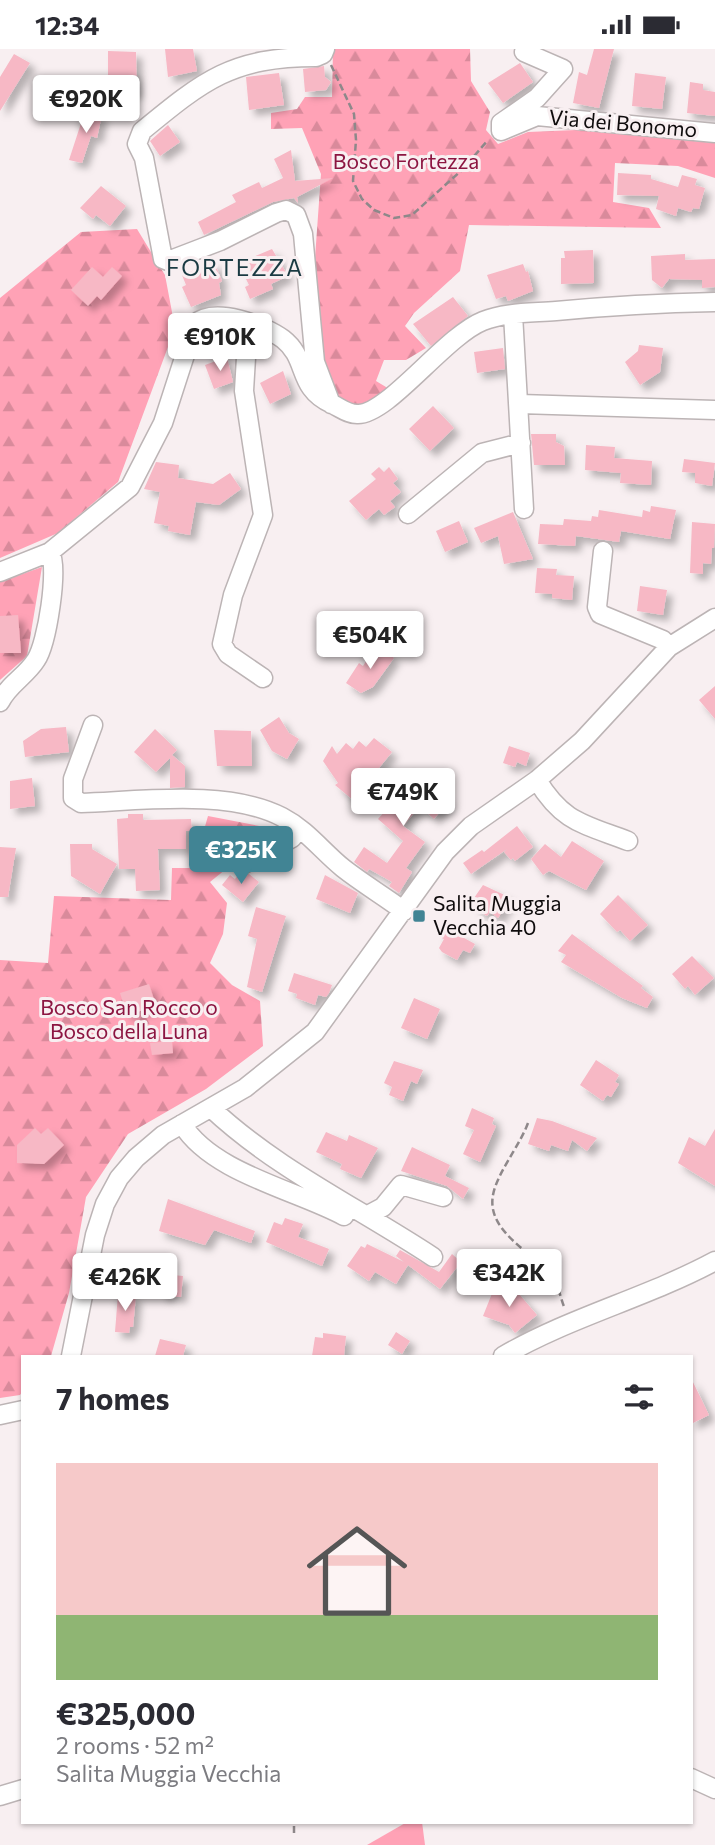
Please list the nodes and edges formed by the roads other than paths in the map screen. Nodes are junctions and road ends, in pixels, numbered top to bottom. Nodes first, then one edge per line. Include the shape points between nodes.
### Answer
1 (325, 49) edge
2 (524, 53) dead end
3 (715, 133) edge
4 (715, 302) edge
5 (513, 314) junction
6 (248, 324) junction
7 (331, 404) junction
8 (520, 404) junction
9 (715, 410) edge
10 (521, 443) junction
11 (524, 509) dead end
12 (408, 514) dead end
13 (603, 551) dead end
14 (50, 552) junction
15 (0, 572) edge
16 (715, 618) edge
17 (669, 647) junction
18 (263, 678) dead end
19 (0, 702) edge
20 (93, 725) dead end
21 (537, 780) junction
22 (299, 828) junction
23 (628, 841) dead end
24 (244, 864) dead end
25 (404, 911) junction
26 (211, 1108) junction
27 (183, 1124) junction
28 (443, 1197) dead end
29 (363, 1219) junction
30 (433, 1257) dead end
31 (715, 1261) edge
32 (71, 1355) edge
33 (505, 1355) edge
34 (21, 1410) edge
35 (0, 1415) edge
36 (693, 1779) edge
37 (21, 1790) edge
38 (715, 1790) edge
39 (0, 1796) edge

1 - 7 street via 316,57 239,66 219,73 142,131 136,144 144,158 163,259 220,241 276,213 296,215 303,234 315,362
2 - 3 street, Via dei Bonomo via 563,69 537,98 501,123 501,131 537,116
4 - 5 street
5 - 7 street via 481,322 462,333 370,413 347,413
5 - 8 street
6 - 7 street via 283,339 314,394
6 - 14 street via 212,314 195,324 163,423 136,478
6 - 18 street via 244,391 263,515 233,595 222,644 228,654
8 - 9 street
8 - 10 street
10 - 11 street
10 - 12 street via 482,453
13 - 17 street via 600,614 663,640
14 - 15 street
14 - 19 street via 55,573 37,659
16 - 17 street
17 - 21 street via 582,741
20 - 22 street via 73,779 73,798 81,803 228,802 261,809
21 - 23 street via 552,804 569,818
21 - 25 street via 471,825
22 - 24 street via 292,838
22 - 25 street via 342,867
25 - 26 street via 315,1032 282,1061
26 - 27 street
26 - 29 street
27 - 29 street via 204,1149 271,1185
27 - 32 street via 136,1159 105,1204
28 - 29 street via 401,1185 383,1207
29 - 30 street
31 - 33 street via 675,1282 570,1322
34 - 35 street
36 - 38 street
37 - 39 street

